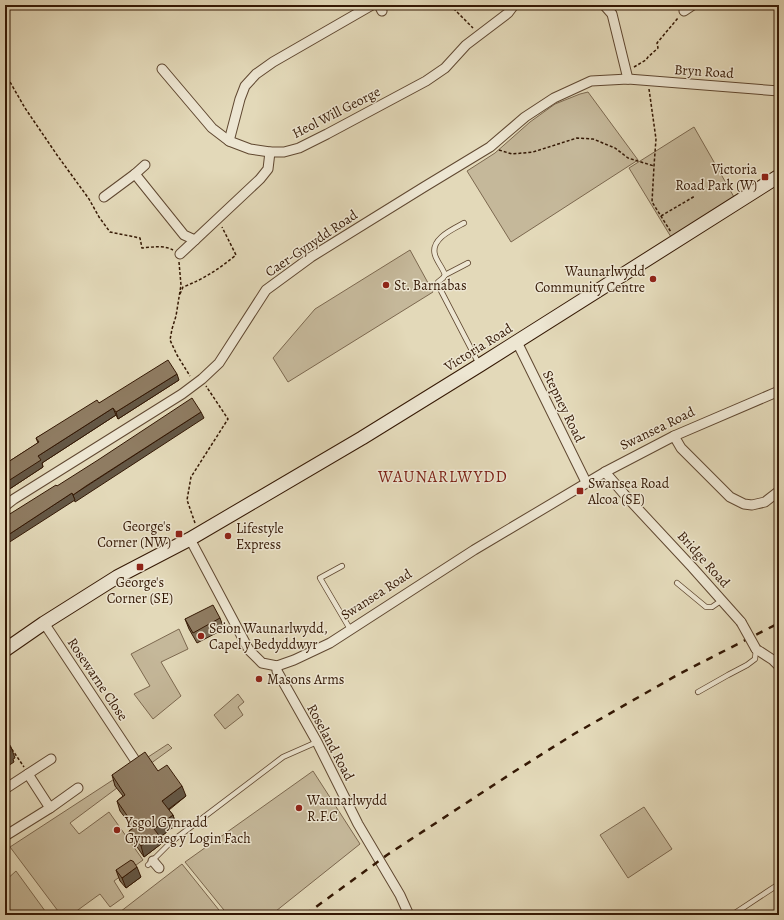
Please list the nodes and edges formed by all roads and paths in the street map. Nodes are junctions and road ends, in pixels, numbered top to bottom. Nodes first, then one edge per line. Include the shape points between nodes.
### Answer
1 (372, 5) edge
2 (450, 5) edge
3 (514, 5) edge
4 (604, 5) edge
5 (693, 5) edge
6 (684, 10) joint
7 (480, 35) junction
8 (5, 68) edge
9 (162, 69) dead end
10 (627, 74) junction
11 (649, 81) junction
12 (779, 91) edge
13 (229, 141) junction
14 (490, 147) junction
15 (270, 152) junction
16 (146, 165) dead end
17 (654, 166) junction
18 (135, 174) junction
19 (779, 176) edge
20 (694, 196) dead end
21 (104, 197) dead end
22 (661, 216) junction
23 (218, 218) junction
24 (464, 223) dead end
25 (195, 240) junction
26 (677, 241) junction
27 (177, 255) junction
28 (468, 264) dead end
29 (445, 275) junction
30 (180, 296) junction
31 (517, 342) junction
32 (480, 365) junction
33 (199, 382) junction
34 (779, 391) edge
35 (674, 436) junction
36 (605, 472) junction
37 (586, 482) junction
38 (779, 491) edge
39 (5, 506) edge
40 (194, 537) junction
41 (342, 566) dead end
42 (677, 583) dead end
43 (722, 600) junction
44 (44, 623) junction
45 (350, 629) junction
46 (756, 649) junction
47 (5, 650) edge
48 (277, 666) junction
49 (779, 666) edge
50 (698, 692) dead end
51 (317, 742) junction
52 (9, 744) edge
53 (51, 759) dead end
54 (135, 760) edge
55 (28, 774) junction
56 (78, 788) dead end
57 (5, 790) edge
58 (50, 808) junction
59 (5, 836) edge
60 (153, 865) dead end
61 (779, 884) edge
62 (409, 915) edge
63 (732, 915) edge

1 - 13 street via 256,74 245,86
2 - 7 path
3 - 7 street, Heol Will George via 508,13
4 - 10 street via 612,14
5 - 6 street
6 - 10 path via 657,42 658,48
7 - 15 street, Heol Will George via 466,45 445,68 426,81 299,148
8 - 27 path via 25,108 110,232 140,238 142,248 168,247
9 - 13 street, Heol Will George via 212,128
10 - 11 street, Bryn Road
10 - 14 street, Caer-Gynydd Road via 592,81 554,98 525,117
11 - 12 street, Bryn Road
11 - 17 path via 656,139
13 - 15 street, Heol Will George via 250,149
14 - 17 path via 512,154 533,152 577,138 593,139 615,148 628,158
14 - 33 street, Caer-Gynydd Road via 311,257 266,290 219,364
15 - 23 street via 268,169
16 - 18 street
17 - 22 path via 652,202
18 - 21 street
18 - 25 street via 184,235
19 - 26 main road, Victoria Road
20 - 22 path
22 - 26 path
23 - 25 street
23 - 30 path via 236,255 215,272 183,287
24 - 29 lane via 444,235 435,246 435,256
25 - 27 street
26 - 31 main road, Victoria Road
27 - 30 path
28 - 29 lane
29 - 32 lane via 438,284
30 - 33 path via 170,340 177,355
31 - 32 main road, Victoria Road
31 - 37 street, Stepney Road
32 - 40 main road, Victoria Road
33 - 39 street, Caer-Gynydd Road
33 - 40 path via 228,418 191,477 187,500
34 - 35 street, Swansea Road
35 - 36 street, Swansea Road
35 - 38 street via 681,448 730,497 752,505 765,502
36 - 37 street, Swansea Road
36 - 43 street, Bridge Road
37 - 45 street, Swansea Road
40 - 44 main road via 117,577
40 - 48 street via 249,650 262,663
41 - 45 lane via 320,578
42 - 43 lane via 706,607 712,607
43 - 46 street, Bridge Road, bridge via 741,622
44 - 47 main road
44 - 54 street, Rosewarne Close via 133,748
45 - 48 street, Swansea Road via 330,643
46 - 49 street, Bridge Road
46 - 50 lane via 755,659 747,665
48 - 51 street, Roseland Road via 277,671
51 - 60 lane via 283,757 171,842
51 - 62 street, Roseland Road via 358,824
52 - 55 path
53 - 55 street
55 - 57 street
55 - 58 street
56 - 58 street
58 - 59 street
61 - 63 lane

